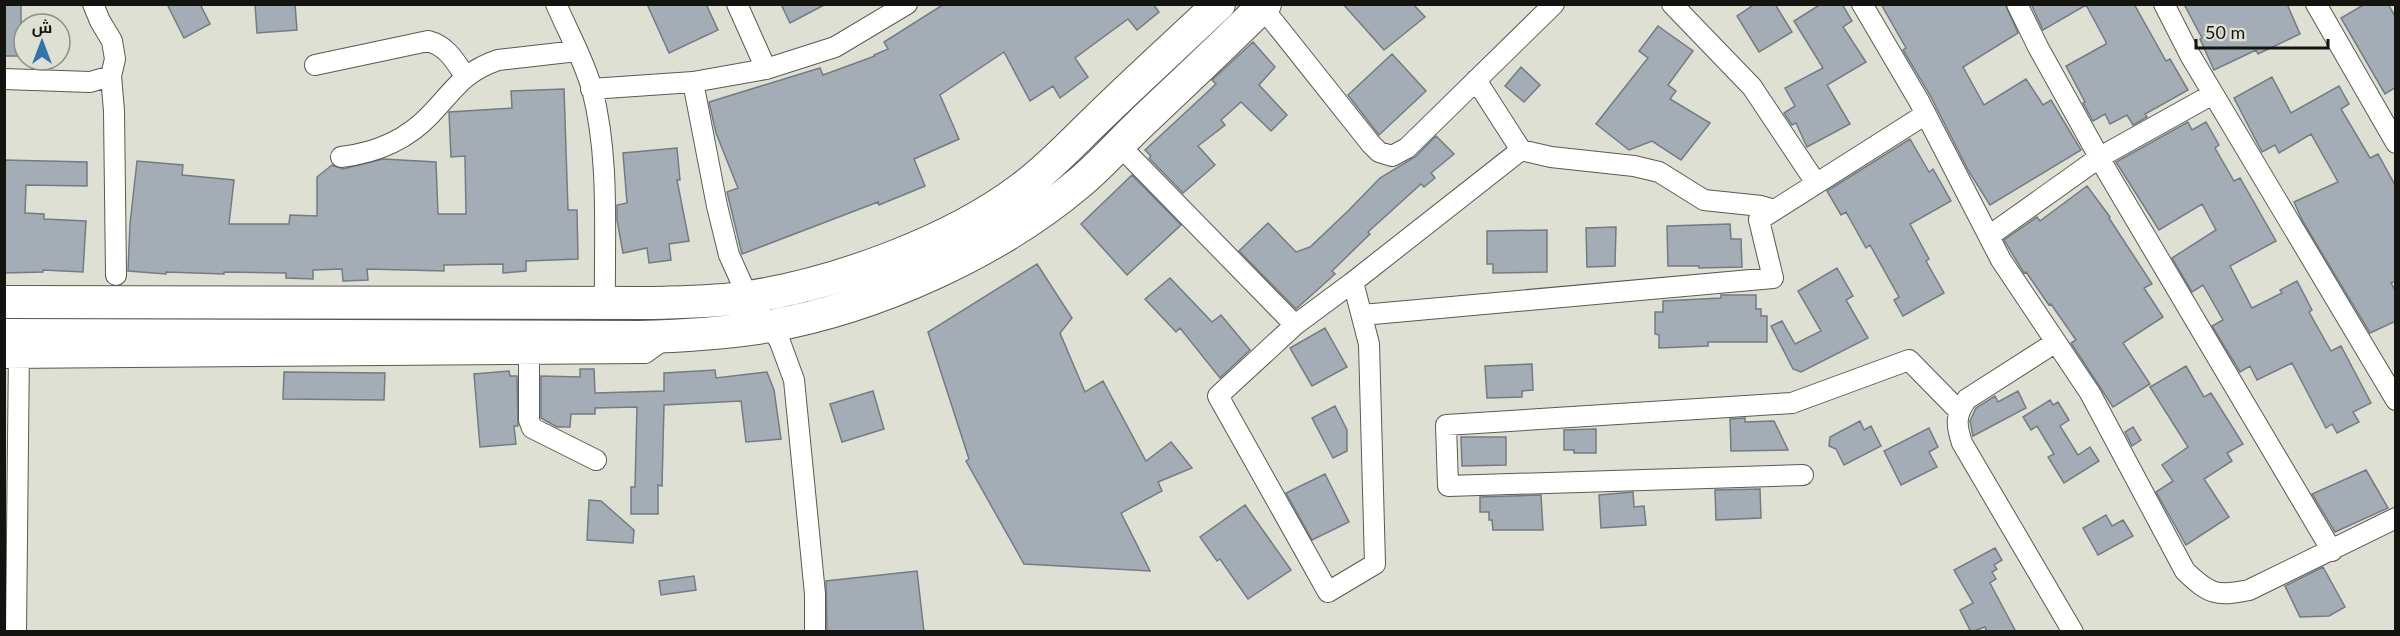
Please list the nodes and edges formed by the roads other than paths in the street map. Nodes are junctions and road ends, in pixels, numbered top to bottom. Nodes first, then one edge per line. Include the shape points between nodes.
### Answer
1 (93, 4) edge
2 (556, 4) edge
3 (737, 4) edge
4 (907, 4) edge
5 (1219, 4) edge
6 (1554, 4) edge
7 (1672, 4) edge
8 (1862, 4) edge
9 (2017, 4) edge
10 (2164, 4) edge
11 (2316, 4) edge
12 (1263, 6) edge
13 (577, 51) junction
14 (315, 64) dead end
15 (766, 69) junction
16 (111, 76) junction
17 (465, 76) junction
18 (4, 79) edge
19 (1476, 80) junction
20 (693, 82) junction
21 (591, 89) junction
22 (2213, 94) junction
23 (1926, 114) junction
24 (2396, 143) edge
25 (1119, 145) junction
26 (1521, 150) junction
27 (341, 157) dead end
28 (2100, 158) junction
29 (1816, 183) junction
30 (1775, 210) junction
31 (1989, 236) junction
32 (116, 275) dead end
33 (1353, 282) junction
34 (748, 297) junction
35 (4, 302) edge
36 (604, 304) junction
37 (1362, 315) junction
38 (1294, 325) junction
39 (770, 326) junction
40 (669, 336) junction
41 (2056, 342) junction
42 (12, 347) edge
43 (530, 355) junction
44 (2396, 400) edge
45 (1958, 410) junction
46 (596, 460) dead end
47 (1803, 475) dead end
48 (2396, 518) edge
49 (2332, 550) junction
50 (16, 632) edge
51 (815, 632) edge
52 (2073, 632) edge

1 - 16 street via 112,41 115,59
2 - 13 street
3 - 15 street
4 - 15 street via 835,47
5 - 34 main road via 1059,156 1022,188 980,216 844,273
6 - 19 street
7 - 29 street via 1752,87
8 - 23 street
9 - 28 street
10 - 22 street
11 - 24 street
12 - 19 street via 1379,152 1392,156 1407,148
12 - 25 main road
13 - 17 street via 498,60
13 - 21 street
14 - 17 street via 428,41 441,45
15 - 20 street
16 - 18 street via 90,82
16 - 32 street
17 - 27 street via 431,115 400,139 372,151
19 - 26 street
20 - 21 street
20 - 34 street via 729,255
21 - 36 street via 603,172
22 - 28 street
22 - 44 street
23 - 29 street
23 - 31 street
25 - 38 street
25 - 39 main road via 1078,184 985,248 879,295
26 - 30 street via 1634,166 1659,172 1704,200
26 - 33 street
28 - 31 street
28 - 49 street
29 - 30 street
30 - 37 street via 1759,220 1773,278
31 - 41 street
33 - 37 street
33 - 38 street
34 - 36 main road
34 - 39 street
35 - 36 main road
37 - 38 street via 1369,344 1375,564 1328,592 1218,396
39 - 40 main road
39 - 51 street via 788,361 797,400
40 - 42 main road
40 - 43 street via 645,353
41 - 45 street via 1967,399
41 - 49 street via 2090,393 2185,571 2204,589 2216,594 2249,590
42 - 43 street
42 - 50 street
43 - 46 street via 532,428
45 - 47 street via 1909,360 1792,403 1446,425 1448,486
45 - 52 street via 1956,425 1962,443
48 - 49 street

